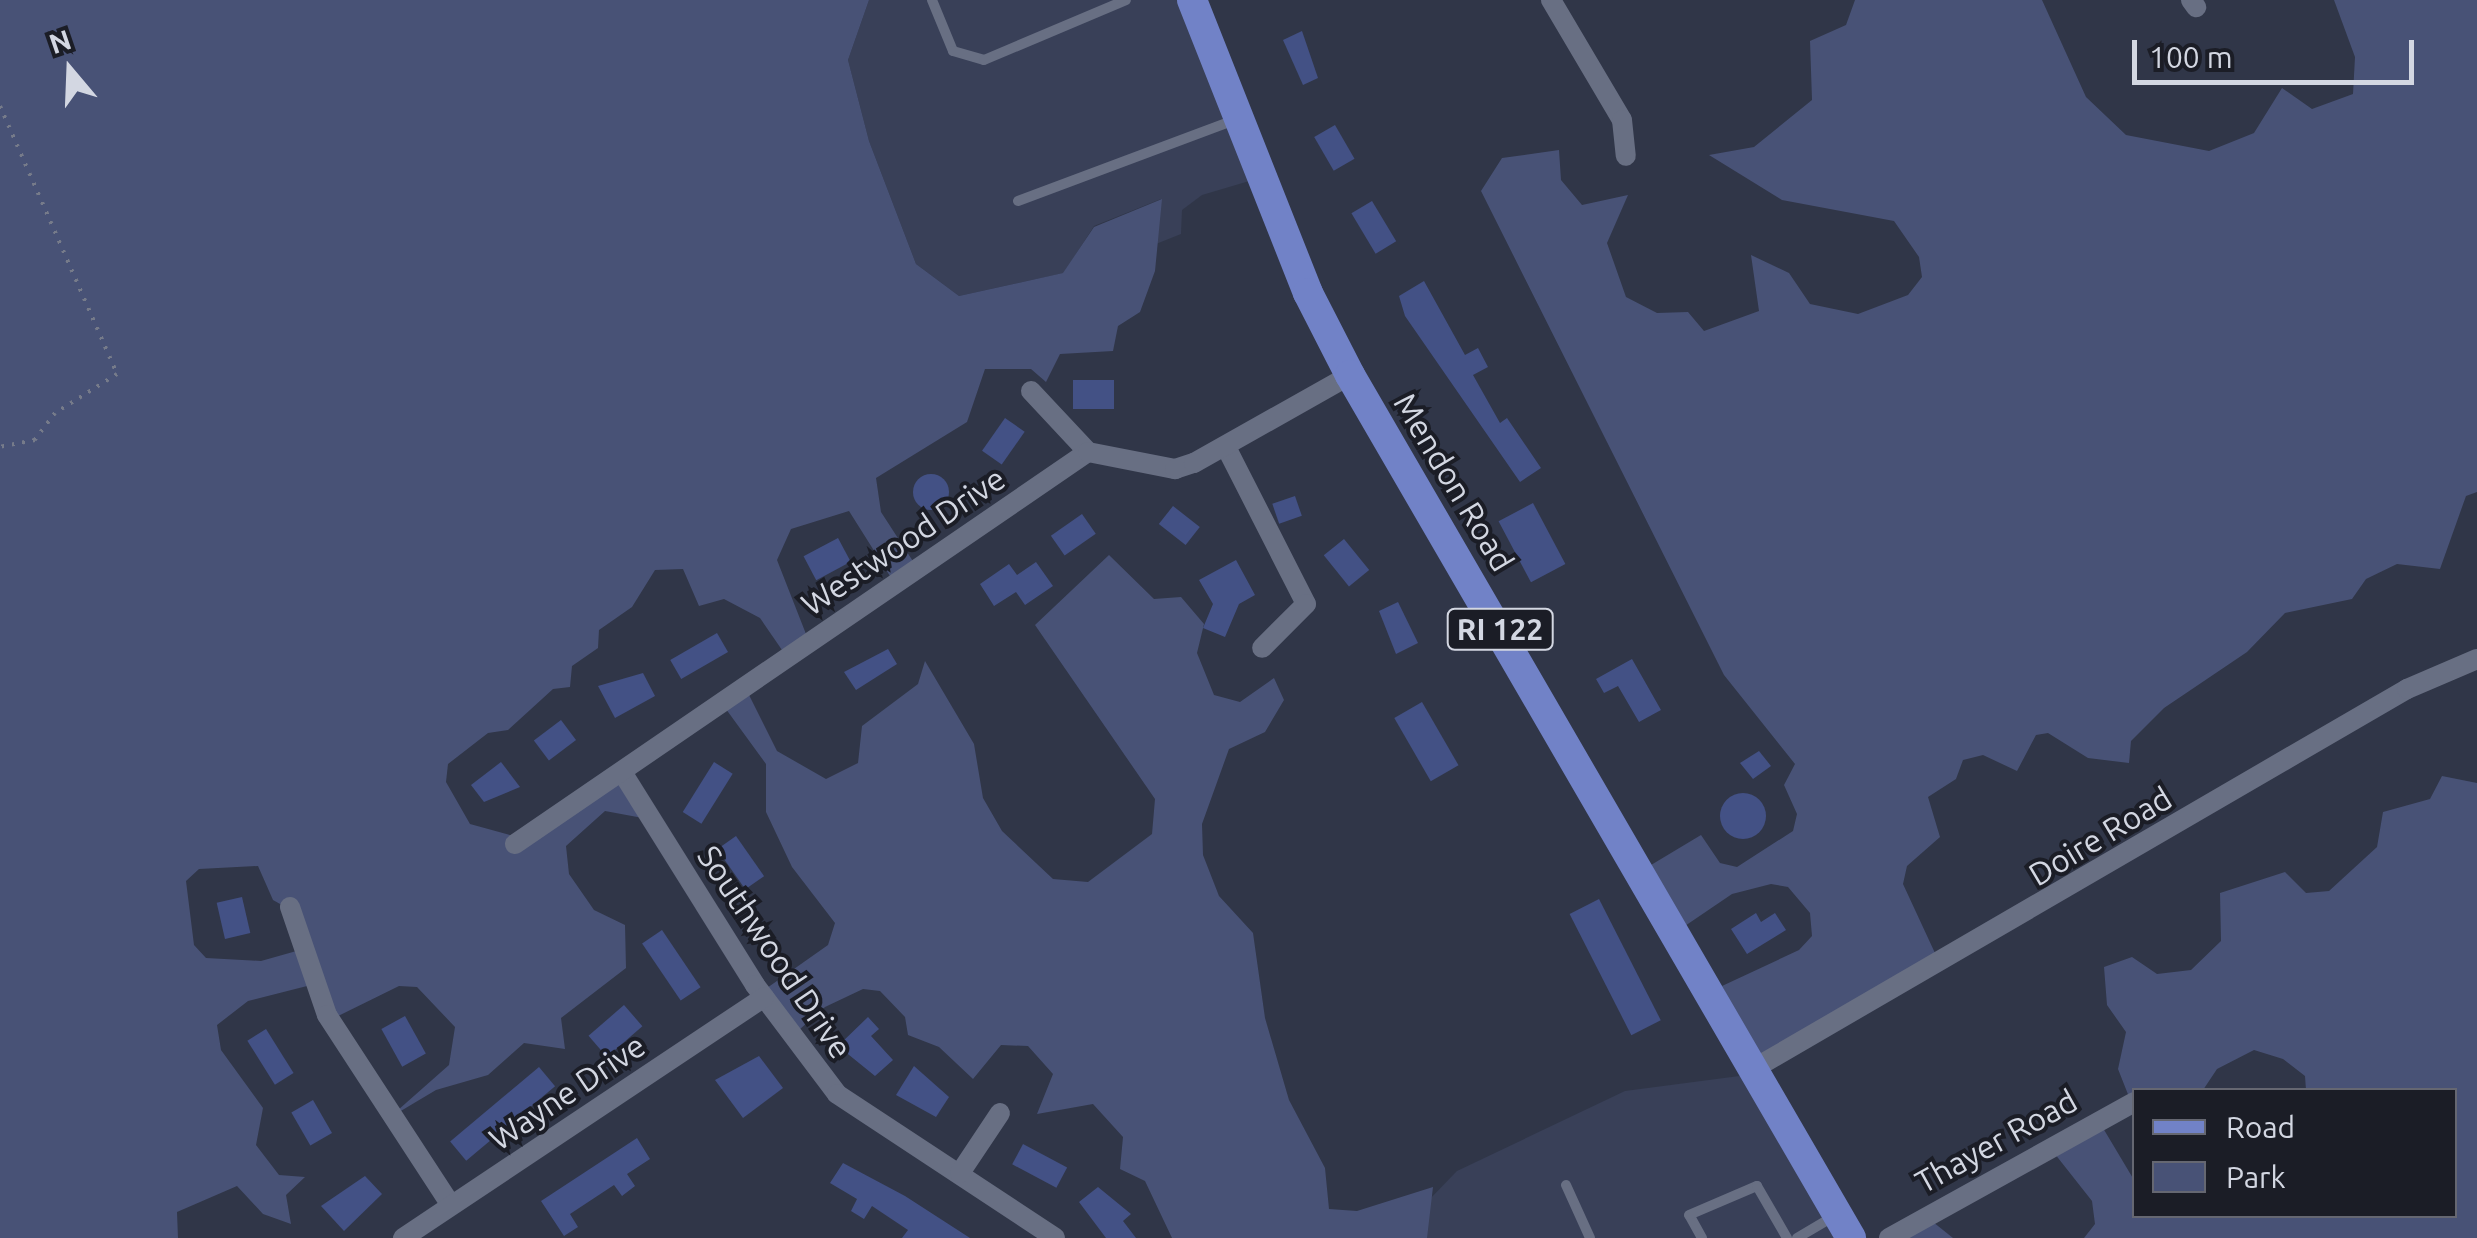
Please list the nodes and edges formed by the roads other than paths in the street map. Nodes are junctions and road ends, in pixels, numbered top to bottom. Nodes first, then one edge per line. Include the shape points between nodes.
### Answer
1 (932, 0) edge
2 (1126, 0) edge
3 (1192, 0) edge
4 (1552, 0) edge
5 (1237, 119) junction
6 (1626, 156) dead end
7 (1018, 202) dead end
8 (1350, 375) junction
9 (1030, 391) dead end
10 (1226, 447) junction
11 (1088, 452) junction
12 (1262, 648) dead end
13 (2477, 659) edge
14 (622, 772) junction
15 (515, 844) dead end
16 (290, 908) dead end
17 (764, 997) junction
18 (1755, 1068) junction
19 (2132, 1103) edge
20 (1000, 1113) dead end
21 (960, 1174) junction
22 (1566, 1185) dead end
23 (450, 1204) junction
24 (1844, 1226) edge
25 (403, 1238) edge
26 (1055, 1238) edge
27 (1590, 1238) edge
28 (1702, 1238) edge
29 (1786, 1238) edge
30 (1797, 1238) edge
31 (1889, 1238) edge

1 - 2 lane via 953,51 984,60
3 - 5 main road, Mendon Road / RI 122
4 - 6 street via 1622,120
5 - 7 lane
5 - 8 main road, Mendon Road / RI 122
8 - 10 street
8 - 18 main road, Mendon Road / RI 122
9 - 11 street
10 - 11 street via 1175,469
10 - 12 street via 1306,604
11 - 14 street, Westwood Drive
13 - 18 street, Doire Road via 2408,689
14 - 15 street, Westwood Drive
14 - 17 street, Southwood Drive
16 - 23 street via 327,1015
17 - 21 street, Southwood Drive via 837,1094
17 - 23 street, Wayne Drive
18 - 24 main road, Mendon Road / RI 122
19 - 31 street, Thayer Road
20 - 21 street
21 - 26 street, Southwood Drive
22 - 27 lane
23 - 25 street, Wayne Drive
24 - 30 lane
28 - 29 lane via 1688,1215 1757,1186

